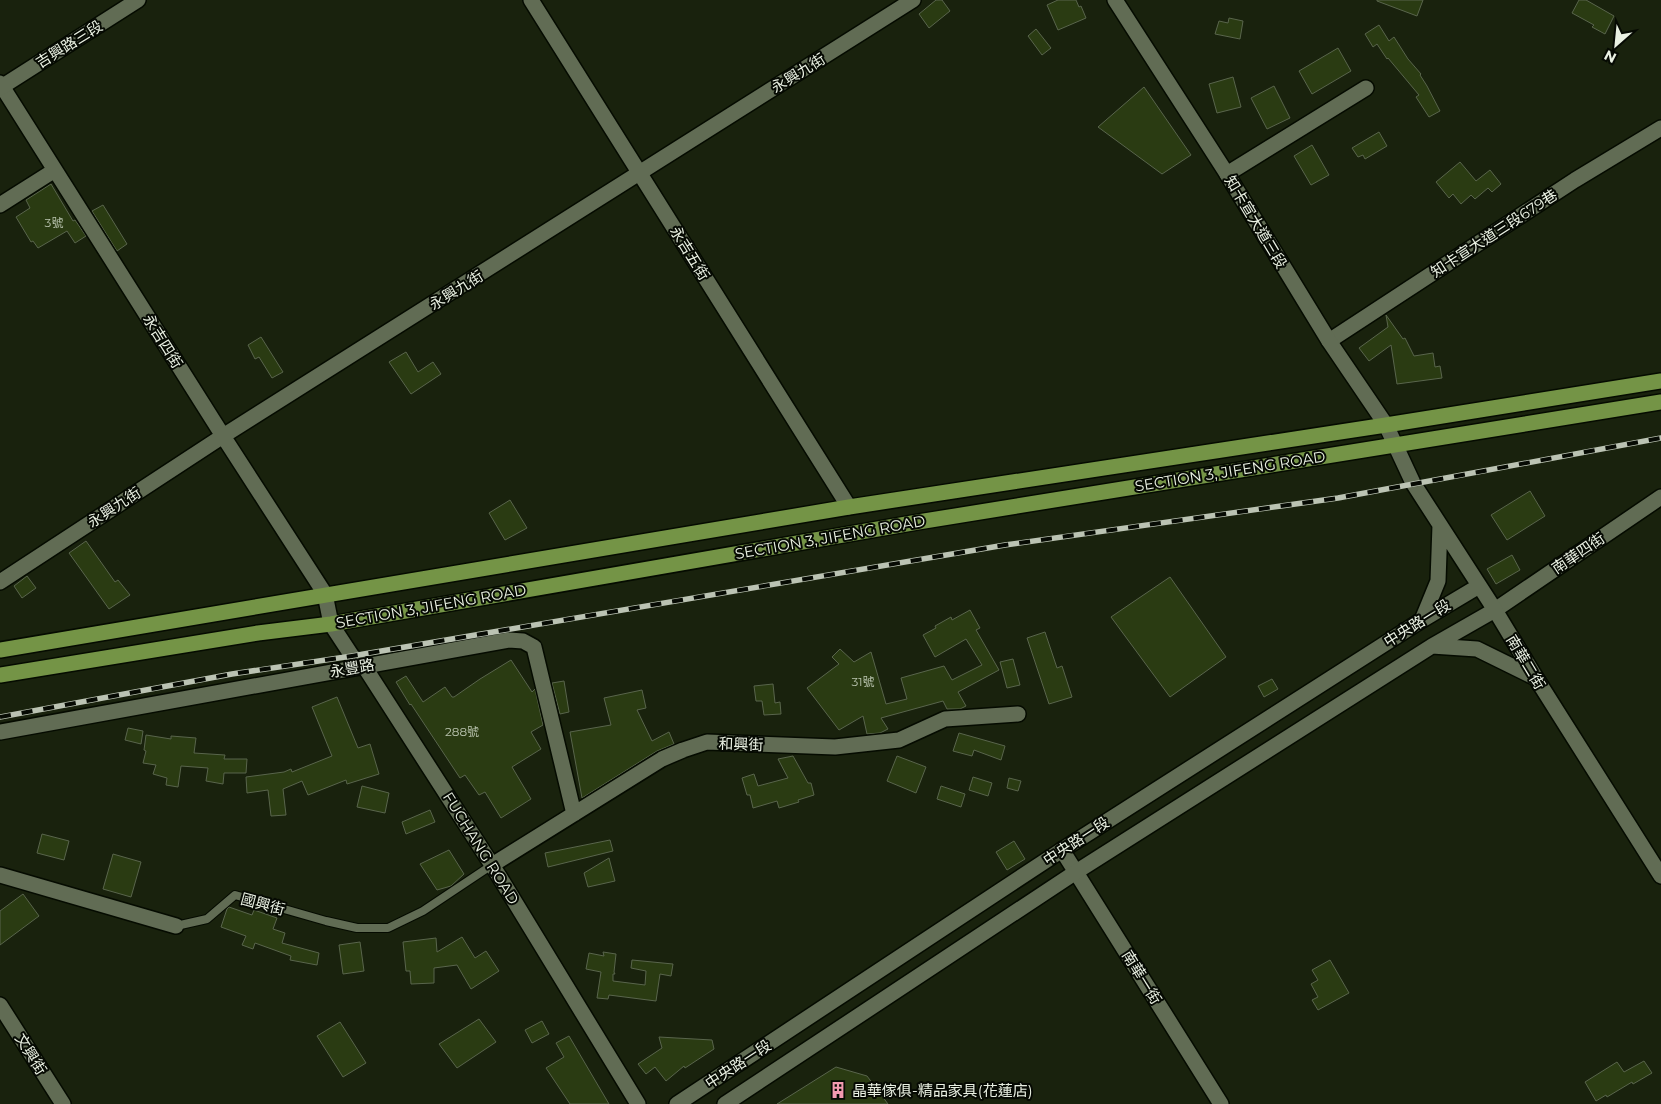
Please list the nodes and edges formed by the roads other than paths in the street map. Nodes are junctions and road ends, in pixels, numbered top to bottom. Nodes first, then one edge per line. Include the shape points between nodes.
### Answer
1 (138, 0) edge
2 (531, 0) edge
3 (913, 0) edge
4 (1115, 0) edge
5 (1, 86) edge
6 (1366, 88) dead end
7 (1661, 128) edge
8 (55, 170) junction
9 (640, 174) junction
10 (1227, 174) junction
11 (0, 205) edge
12 (1329, 341) junction
13 (1661, 380) edge
14 (1661, 402) edge
15 (1386, 425) junction
16 (223, 436) junction
17 (1396, 445) junction
18 (1661, 497) edge
19 (848, 507) junction
20 (1440, 525) junction
21 (0, 582) edge
22 (1479, 586) junction
23 (325, 594) junction
24 (1495, 610) junction
25 (1422, 620) junction
26 (331, 624) junction
27 (1432, 646) junction
28 (0, 650) edge
29 (364, 666) junction
30 (0, 675) edge
31 (1536, 678) junction
32 (1018, 714) dead end
33 (0, 732) edge
34 (574, 814) junction
35 (1062, 850) junction
36 (492, 865) junction
37 (1076, 872) junction
38 (0, 875) edge
39 (1661, 876) edge
40 (176, 926) joint
41 (0, 1005) edge
42 (63, 1104) edge
43 (638, 1104) edge
44 (678, 1104) edge
45 (725, 1104) edge
46 (1221, 1104) edge

1 - 5 street, 吉興路三段
2 - 9 street, 永吉五街
3 - 9 street, 永興九街
4 - 10 street, 知卡宣大道三段
5 - 8 street, 永吉四街
6 - 10 street
7 - 12 street, 知卡宣大道三段679巷 via 1575,180
8 - 11 street
8 - 16 street, 永吉四街
9 - 16 street, 永興九街
9 - 19 street, 永吉五街
10 - 12 street, 知卡宣大道三段
12 - 15 street, 知卡宣大道三段
13 - 15 main road, SECTION 3, JIFENG ROAD
14 - 17 main road, SECTION 3, JIFENG ROAD
15 - 17 street, 知卡宣大道三段
15 - 19 main road, SECTION 3, JIFENG ROAD
16 - 21 street, 永興九街
16 - 23 street, 永吉四街
17 - 20 street, 南華二街 via 1413,483
17 - 26 main road, SECTION 3, JIFENG ROAD via 918,522
18 - 24 street, 南華四街
19 - 23 main road, SECTION 3, JIFENG ROAD
20 - 22 street, 南華二街
20 - 25 street via 1438,581
22 - 24 street, 南華二街
22 - 25 street, 中央路一段
23 - 26 street, FUCHANG ROAD
23 - 28 main road, SECTION 3, JIFENG ROAD
24 - 27 street, 中央路一段
24 - 31 street, 南華二街
25 - 35 street, 中央路一段
26 - 29 street, FUCHANG ROAD via 352,656
26 - 30 main road, SECTION 3, JIFENG ROAD
27 - 31 street via 1477,649
27 - 37 street, 中央路一段
29 - 33 street, 永豐路
29 - 34 street, 永豐路 via 509,640 534,646
29 - 36 street, FUCHANG ROAD
31 - 39 street, 南華二街
32 - 34 street, 和興街 via 945,719 899,740 835,747 707,742 662,759
34 - 36 street, 和興街
35 - 37 street, 南華一街
35 - 44 street, 中央路一段
36 - 40 lane, 國興街 via 423,910 388,928 357,928 235,895 207,919
36 - 43 street, FUCHANG ROAD
37 - 45 street, 中央路一段
37 - 46 street, 南華一街
38 - 40 street, 國興街
41 - 42 street, 文興街

